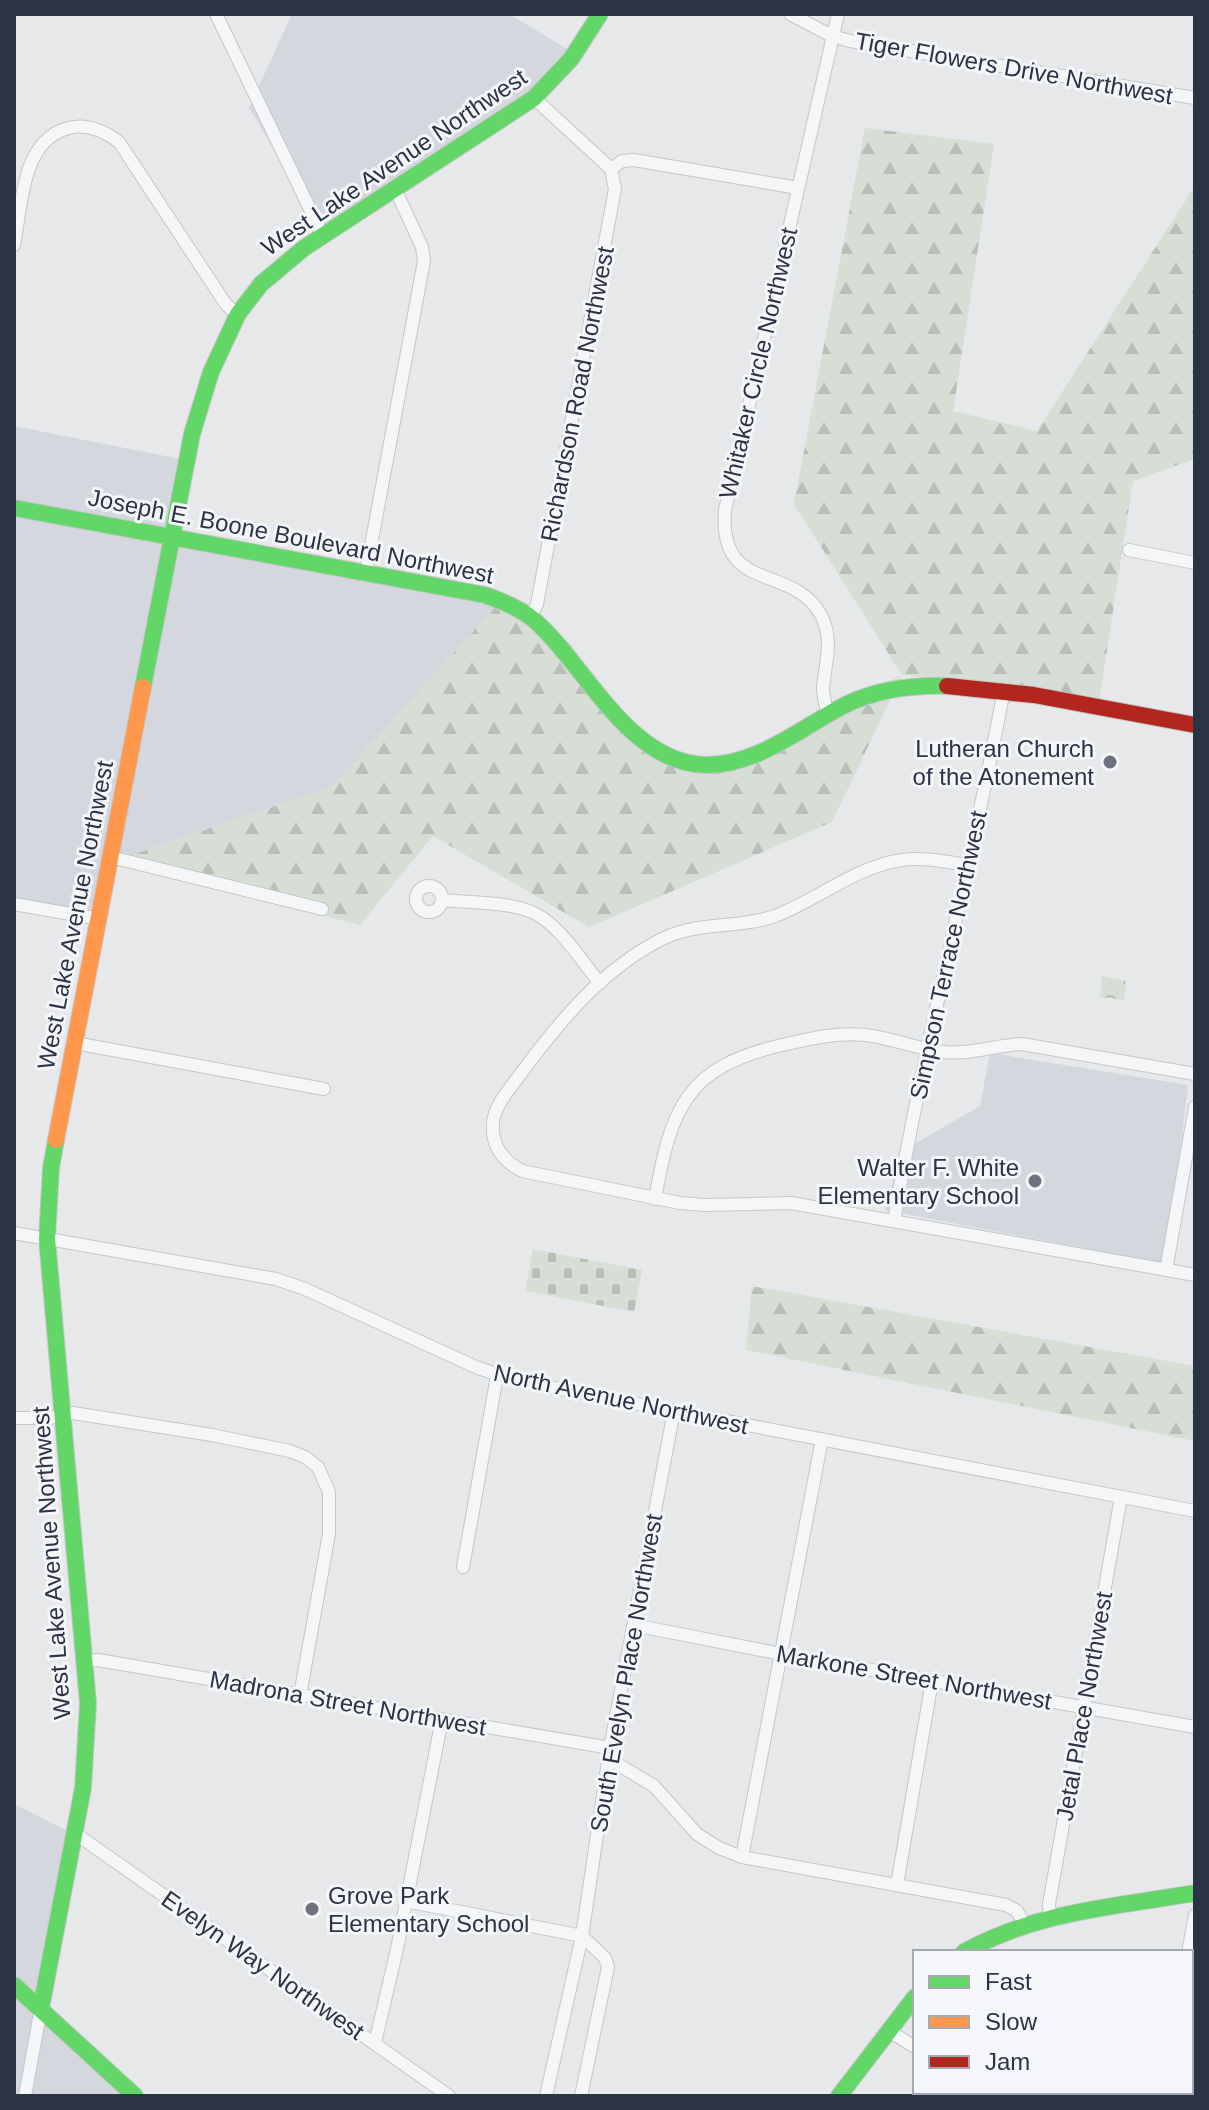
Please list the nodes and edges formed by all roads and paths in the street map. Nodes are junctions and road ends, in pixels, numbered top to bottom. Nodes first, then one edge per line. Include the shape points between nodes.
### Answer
1 (216, 14) edge
2 (600, 14) edge
3 (790, 14) edge
4 (838, 14) edge
5 (832, 36) junction
6 (534, 98) junction
7 (1195, 98) edge
8 (611, 169) junction
9 (798, 188) junction
10 (395, 189) junction
11 (323, 236) junction
12 (14, 245) edge
13 (238, 316) junction
14 (14, 508) edge
15 (173, 537) junction
16 (1129, 550) dead end
17 (1195, 563) edge
18 (366, 572) junction
19 (531, 617) junction
20 (1004, 690) junction
21 (827, 713) junction
22 (1195, 725) edge
23 (111, 857) junction
24 (968, 865) junction
25 (442, 900) dead end
26 (14, 904) edge
27 (322, 909) dead end
28 (99, 919) junction
29 (600, 983) junction
30 (75, 1043) junction
31 (927, 1049) junction
32 (1195, 1074) edge
33 (324, 1089) dead end
34 (1195, 1107) edge
35 (655, 1199) junction
36 (894, 1221) junction
37 (14, 1233) edge
38 (47, 1239) junction
39 (1166, 1270) junction
40 (1195, 1275) edge
41 (497, 1376) junction
42 (674, 1411) junction
43 (64, 1415) junction
44 (14, 1418) edge
45 (822, 1439) junction
46 (1121, 1497) junction
47 (1195, 1511) edge
48 (463, 1567) dead end
49 (634, 1625) junction
50 (781, 1654) junction
51 (86, 1661) junction
52 (932, 1681) junction
53 (300, 1695) junction
54 (1084, 1708) junction
55 (442, 1719) junction
56 (1195, 1727) edge
57 (610, 1754) junction
58 (76, 1834) junction
59 (742, 1857) junction
60 (897, 1885) junction
61 (1195, 1893) edge
62 (406, 1901) junction
63 (1050, 1915) junction
64 (1195, 1915) edge
65 (1023, 1922) junction
66 (582, 1936) junction
67 (967, 1950) edge
68 (1188, 1950) edge
69 (14, 1985) edge
70 (913, 2000) edge
71 (41, 2008) junction
72 (889, 2031) junction
73 (375, 2043) junction
74 (913, 2046) edge
75 (25, 2096) edge
76 (135, 2096) edge
77 (449, 2096) edge
78 (546, 2096) edge
79 (581, 2096) edge
80 (839, 2096) edge

1 - 11 street
2 - 6 street, West Lake Avenue Northwest via 561,74
3 - 5 street, Tiger Flowers Drive Northwest
4 - 5 street, Whitaker Circle Northwest
5 - 7 street, Tiger Flowers Drive Northwest
5 - 9 street, Whitaker Circle Northwest
6 - 8 street
6 - 10 street, West Lake Avenue Northwest
8 - 9 street via 634,160
8 - 19 street, Richardson Road Northwest via 615,189
9 - 21 street, Whitaker Circle Northwest via 724,527 729,547 744,567 798,591 821,614 829,641 823,692
10 - 11 street, West Lake Avenue Northwest
10 - 18 street via 424,261
11 - 13 street, West Lake Avenue Northwest via 267,278
12 - 13 street via 37,150 69,127 104,131 119,142
13 - 15 street, West Lake Avenue Northwest via 198,411
14 - 15 street, Joseph E. Boone Boulevard Northwest
15 - 18 street, Joseph E. Boone Boulevard Northwest
15 - 23 street, West Lake Avenue Northwest
16 - 17 street
18 - 19 street, Joseph E. Boone Boulevard Northwest via 485,595
19 - 21 street, Joseph E. Boone Boulevard Northwest via 623,723 681,761 711,765 743,759
20 - 21 street, Joseph E. Boone Boulevard Northwest via 914,686
20 - 22 street, Joseph E. Boone Boulevard Northwest
20 - 24 street, Simpson Terrace Northwest
23 - 27 street
23 - 28 street, West Lake Avenue Northwest
24 - 29 street via 922,858 881,865 774,916 666,936
24 - 31 street, Simpson Terrace Northwest
25 - 29 street via 537,915
26 - 28 street
28 - 30 street, West Lake Avenue Northwest
29 - 35 street via 558,1023 501,1102 493,1120 493,1139 504,1159 522,1171
30 - 33 street
30 - 38 street, West Lake Avenue Northwest via 51,1168
31 - 32 street via 962,1053 1022,1044
31 - 35 street via 834,1034 727,1063 699,1085 676,1116
31 - 36 street, Simpson Terrace Northwest
34 - 39 street
35 - 36 street via 705,1205 791,1203
36 - 39 street
37 - 38 street, North Avenue Northwest
38 - 41 street, North Avenue Northwest via 276,1279
38 - 43 street, West Lake Avenue Northwest
39 - 40 street
41 - 42 street, North Avenue Northwest
41 - 48 street
42 - 45 street, North Avenue Northwest
42 - 49 street, South Evelyn Place Northwest
43 - 44 street
43 - 51 street, West Lake Avenue Northwest
43 - 53 street via 212,1435 290,1451 318,1467 329,1492 329,1534
45 - 46 street, North Avenue Northwest
45 - 50 street
46 - 47 street, North Avenue Northwest
46 - 54 street, Jetal Place Northwest
49 - 50 street, Markone Street Northwest
49 - 57 street, South Evelyn Place Northwest
50 - 52 street, Markone Street Northwest
50 - 59 street
51 - 53 street, Madrona Street Northwest
51 - 58 street, West Lake Avenue Northwest via 87,1746
52 - 54 street, Markone Street Northwest
52 - 60 street
53 - 55 street, Madrona Street Northwest
54 - 56 street, Markone Street Northwest
54 - 63 street, Jetal Place Northwest
55 - 57 street, Madrona Street Northwest
55 - 62 street
57 - 59 street, Madrona Street Northwest via 654,1786 697,1834
57 - 66 street, South Evelyn Place Northwest
58 - 71 street, West Lake Avenue Northwest
58 - 73 street, Evelyn Way Northwest
59 - 60 street, Madrona Street Northwest
60 - 65 street, Madrona Street Northwest via 1006,1905
61 - 63 street
62 - 66 street
62 - 73 street
63 - 65 street
64 - 68 street
65 - 67 street
66 - 78 street, South Evelyn Place Northwest
66 - 79 street via 608,1967
69 - 71 street
70 - 72 street
71 - 75 street
71 - 76 street
72 - 74 street
72 - 80 street
73 - 77 street, Evelyn Way Northwest

